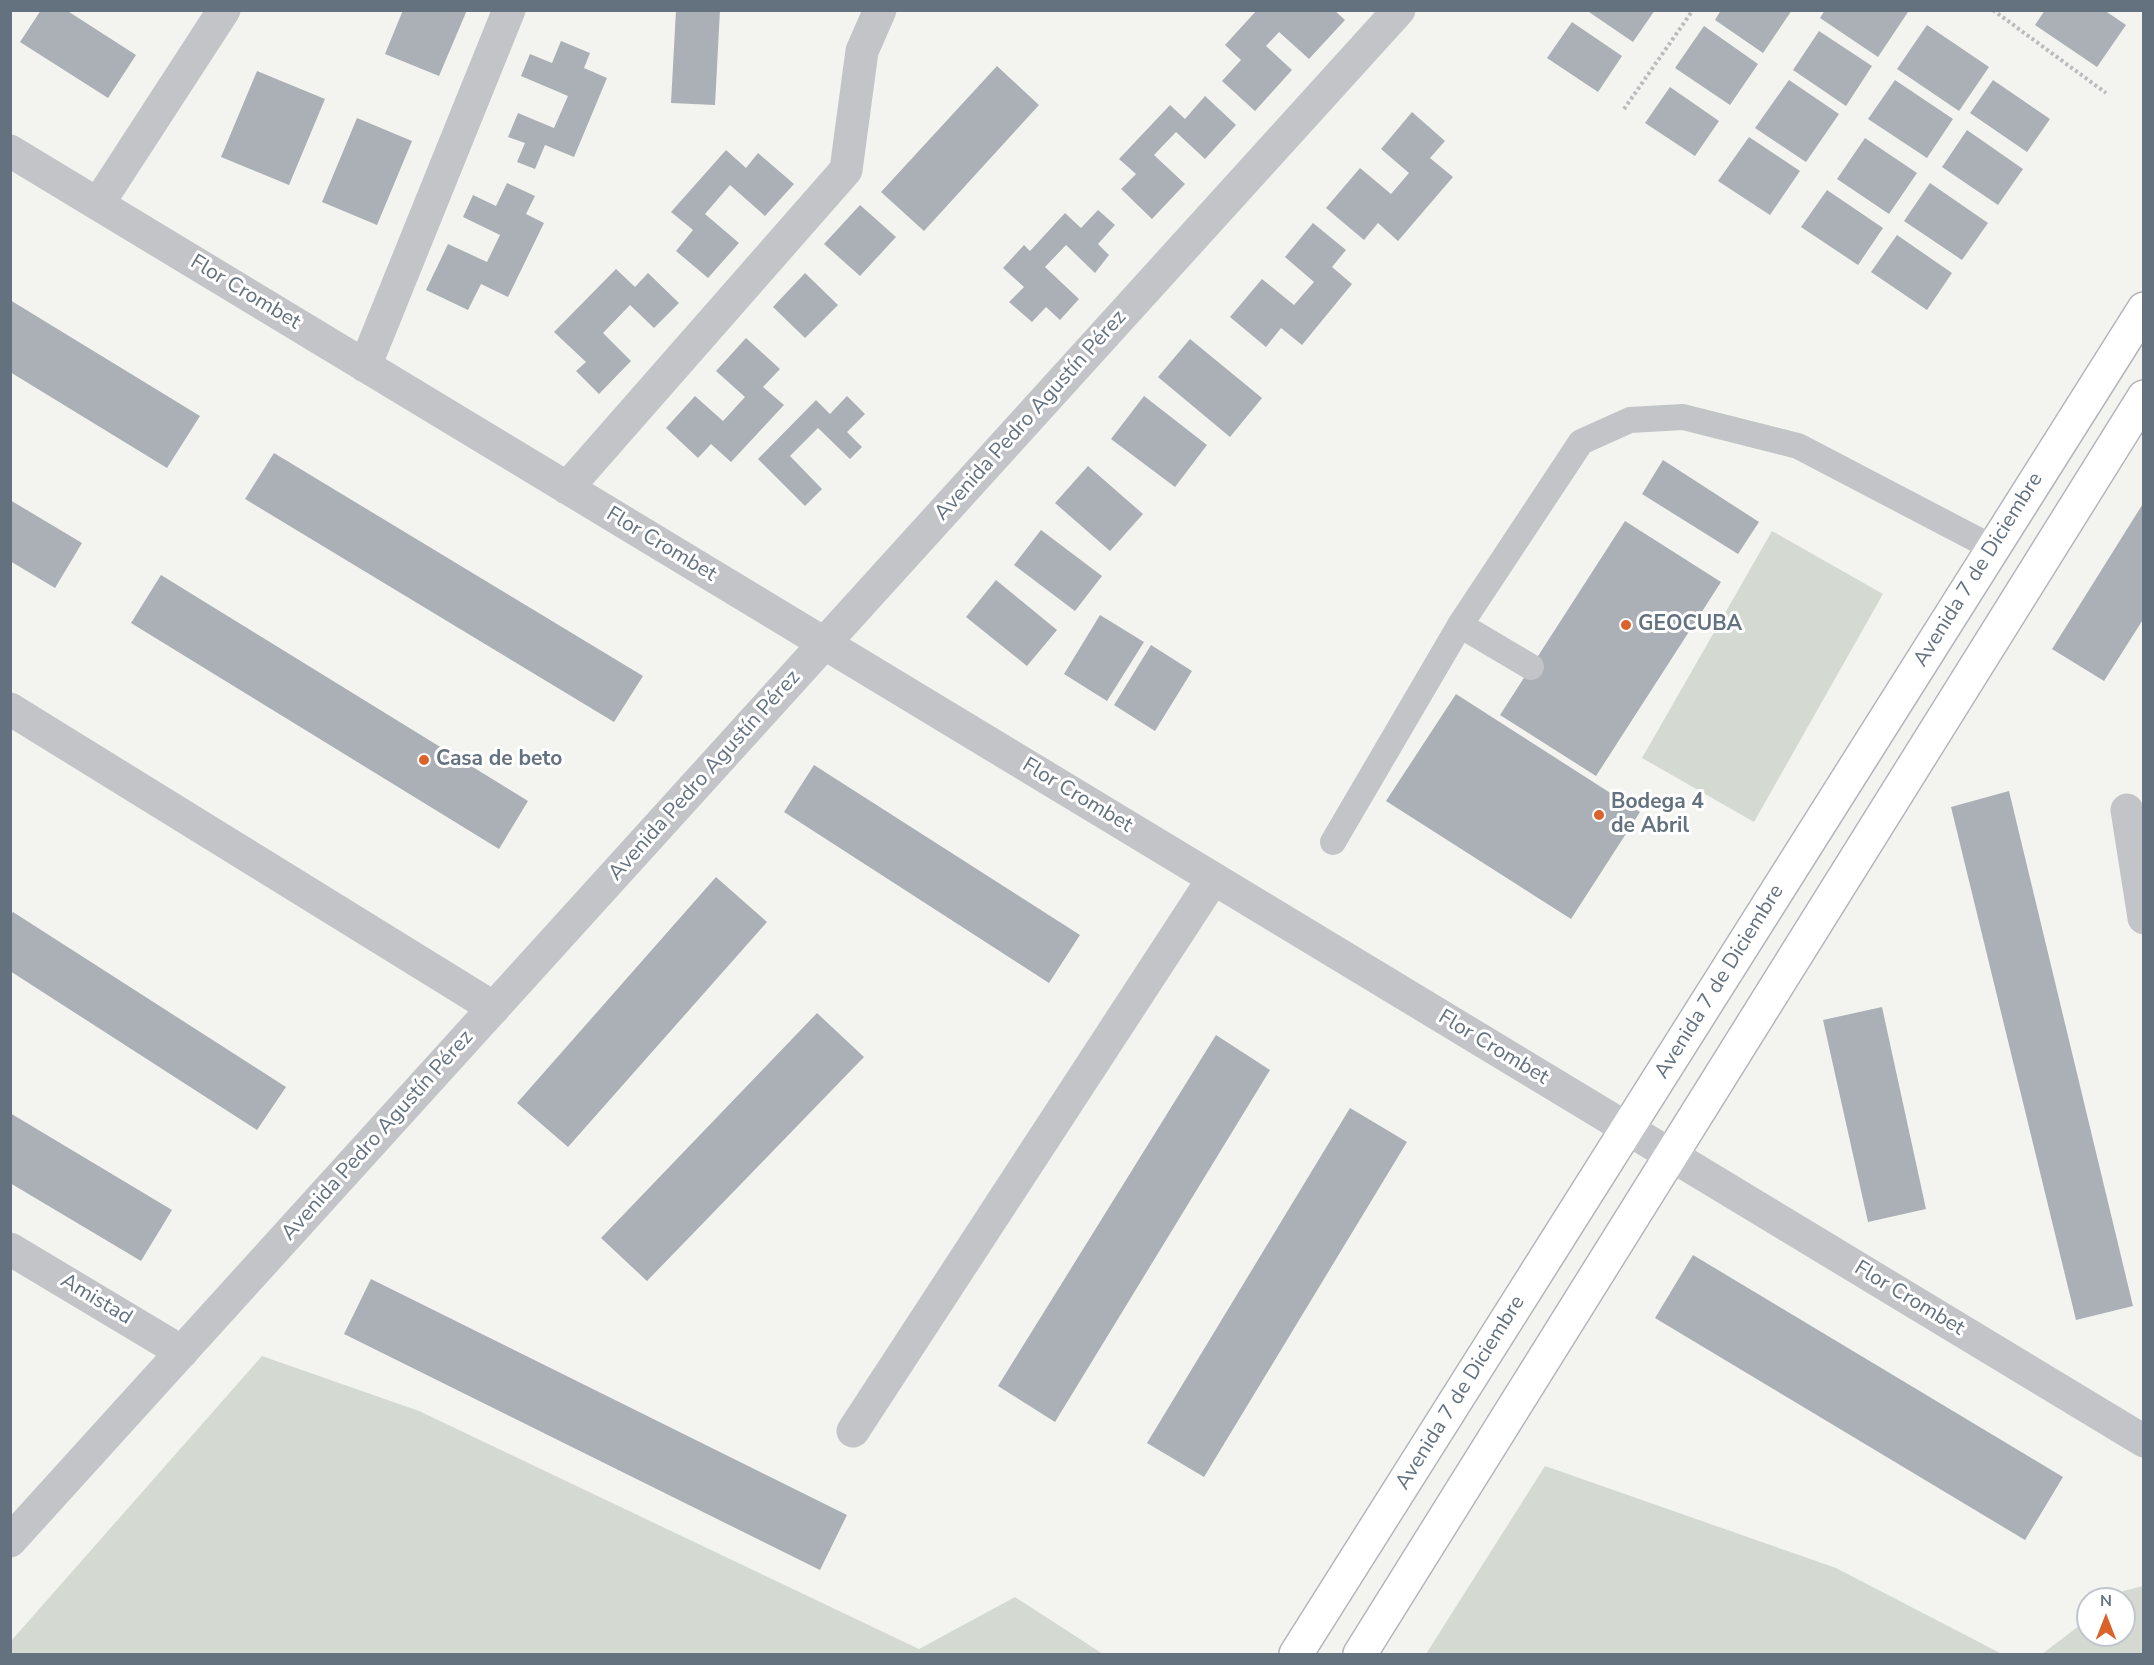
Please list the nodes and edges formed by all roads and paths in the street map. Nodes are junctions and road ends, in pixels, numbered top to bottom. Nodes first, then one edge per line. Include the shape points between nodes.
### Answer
1 (225, 10) edge
2 (509, 10) edge
3 (880, 10) edge
4 (1399, 10) edge
5 (1693, 10) edge
6 (1993, 10) edge
7 (2106, 93) dead end
8 (1624, 110) dead end
9 (10, 151) edge
10 (98, 204) junction
11 (2144, 309) edge
12 (365, 366) junction
13 (2144, 397) edge
14 (567, 488) junction
15 (1993, 548) junction
16 (1460, 625) junction
17 (825, 644) junction
18 (1531, 667) dead end
19 (10, 709) edge
20 (2127, 810) dead end
21 (1333, 842) dead end
22 (1213, 879) junction
23 (2144, 918) edge
24 (494, 1008) junction
25 (1627, 1129) junction
26 (1671, 1156) junction
27 (10, 1249) edge
28 (182, 1352) junction
29 (853, 1431) dead end
30 (2144, 1441) edge
31 (10, 1541) edge
32 (1296, 1654) edge
33 (1360, 1654) edge

1 - 10 street
2 - 12 street
3 - 14 street via 862,51 846,170
4 - 17 street, Avenida Pedro Agustín Pérez
5 - 8 path
6 - 7 path
9 - 10 street, Flor Crombet
10 - 12 street, Flor Crombet
11 - 15 main road, Avenida 7 de Diciembre
12 - 14 street, Flor Crombet
13 - 26 main road
14 - 17 street, Flor Crombet
15 - 16 lane via 1798,446 1683,417 1630,420 1581,442
15 - 25 main road, Avenida 7 de Diciembre
16 - 18 lane
16 - 21 lane
17 - 22 street, Flor Crombet
17 - 24 street, Avenida Pedro Agustín Pérez
19 - 24 street
20 - 23 street
22 - 25 street, Flor Crombet
22 - 29 street
24 - 28 street, Avenida Pedro Agustín Pérez
25 - 26 street, Flor Crombet
25 - 32 main road, Avenida 7 de Diciembre
26 - 30 street, Flor Crombet
26 - 33 main road
27 - 28 street, Amistad
28 - 31 street, Avenida Pedro Agustín Pérez

